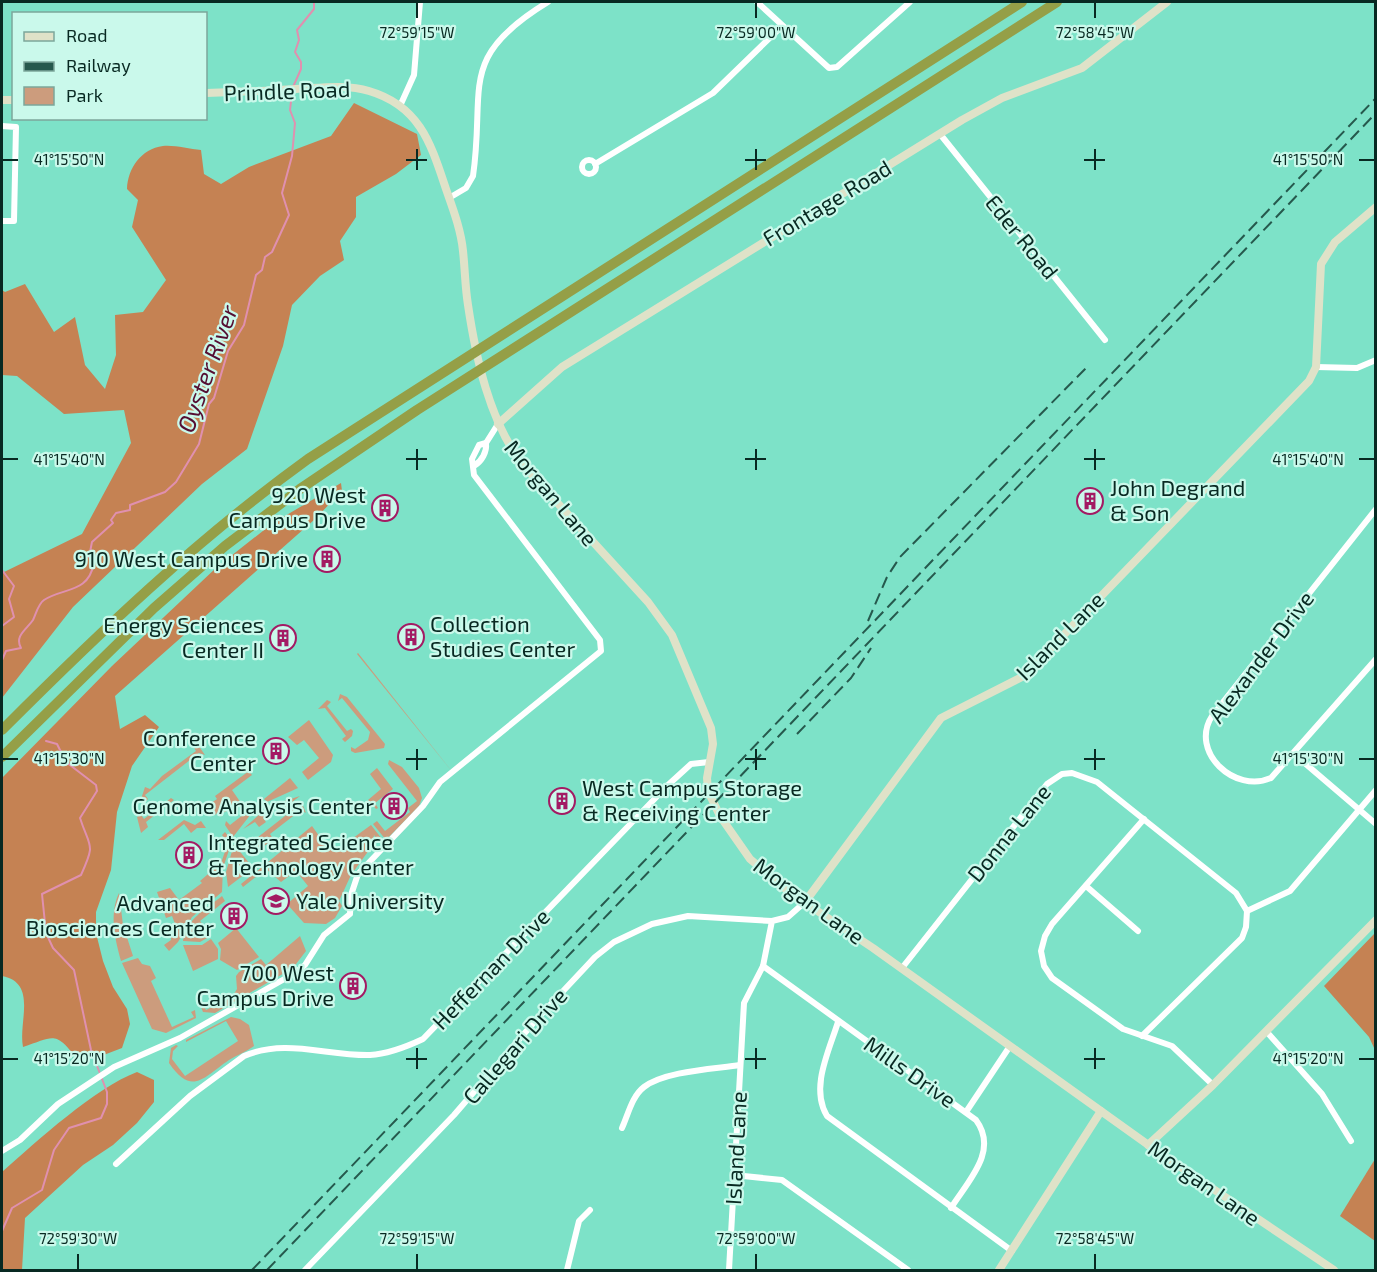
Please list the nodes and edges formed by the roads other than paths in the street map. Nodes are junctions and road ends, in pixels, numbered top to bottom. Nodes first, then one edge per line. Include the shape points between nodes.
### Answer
1 (420, 2) edge
2 (548, 2) edge
3 (757, 2) edge
4 (910, 2) edge
5 (1022, 2) edge
6 (1057, 2) edge
7 (1167, 2) edge
8 (782, 26) junction
9 (207, 93) edge
10 (400, 106) junction
11 (2, 126) edge
12 (940, 134) junction
13 (595, 164) dead end
14 (449, 198) junction
15 (1376, 207) edge
16 (2, 221) edge
17 (1105, 340) dead end
18 (1376, 360) edge
19 (1316, 367) junction
20 (498, 424) junction
21 (1376, 509) edge
22 (1376, 658) edge
23 (2, 730) edge
24 (1294, 754) junction
25 (2, 757) edge
26 (710, 762) junction
27 (1376, 790) edge
28 (1358, 809) junction
29 (1144, 819) junction
30 (1376, 824) edge
31 (1086, 886) junction
32 (805, 902) junction
33 (1247, 911) junction
34 (1376, 920) edge
35 (772, 921) junction
36 (1138, 931) dead end
37 (763, 966) junction
38 (902, 968) junction
39 (838, 1022) junction
40 (1266, 1031) junction
41 (1142, 1036) junction
42 (1010, 1046) junction
43 (740, 1065) junction
44 (1213, 1084) junction
45 (1101, 1111) junction
46 (966, 1112) junction
47 (622, 1128) dead end
48 (1351, 1142) dead end
49 (1148, 1145) junction
50 (2, 1151) edge
51 (116, 1164) dead end
52 (734, 1175) junction
53 (951, 1208) junction
54 (590, 1210) dead end
55 (1012, 1251) junction
56 (305, 1270) edge
57 (567, 1270) edge
58 (729, 1270) edge
59 (908, 1270) edge
60 (999, 1270) edge
61 (1334, 1270) edge

1 - 10 street via 414,75
2 - 14 street via 513,28 484,59 478,80 473,176 466,188
3 - 8 street
4 - 8 street via 837,67 823,65
5 - 23 highway via 308,459 162,575
6 - 25 highway via 309,482 171,592
7 - 12 street, Frontage Road via 1082,68 1002,98
8 - 13 street via 713,93
9 - 10 street, Prindle Road via 362,89
10 - 14 street, Morgan Lane via 426,133
11 - 16 street via 16,127 14,221
12 - 17 street, Eder Road
12 - 20 street, Frontage Road via 562,368
14 - 20 street, Morgan Lane via 463,249 472,326
15 - 19 street via 1335,243 1321,264
18 - 19 street via 1357,368
19 - 32 street, Island Lane via 1309,381 1024,676 941,718
20 - 26 street, Morgan Lane via 520,464 665,623 710,723
20 - 50 street via 473,455 474,475 600,640 601,651 440,782 423,806 358,874 350,914 324,935 300,969 232,1010 103,1073
21 - 24 street, Alexander Drive via 1207,725 1206,741 1213,760 1244,782 1271,778
22 - 24 street, Alexander Drive
24 - 28 street
26 - 32 street, Morgan Lane via 708,791 737,843 760,868
26 - 51 street, Heffernan Drive via 691,764 680,774 423,1039 406,1048 370,1055 291,1047 254,1051 190,1096
27 - 28 street
28 - 30 street
28 - 33 street via 1290,891
29 - 31 street
29 - 33 street, Donna Lane via 1236,893
29 - 38 street, Donna Lane via 1088,777 1072,773 1053,778
31 - 36 street
31 - 41 street via 1045,936 1041,951 1044,966 1052,978 1123,1029
32 - 35 street, Island Lane via 788,917
32 - 38 street, Morgan Lane
33 - 41 street via 1242,938
34 - 40 street
35 - 37 street, Island Lane
35 - 56 street, Callegari Drive via 688,916 652,924 614,942 543,1012 449,1120
37 - 39 street, Mills Drive
37 - 43 street, Island Lane via 744,1003
38 - 42 street, Morgan Lane
39 - 46 street, Mills Drive
39 - 53 street via 819,1088 827,1116
40 - 44 street
40 - 48 street via 1322,1094
41 - 44 street via 1181,1052
42 - 45 street, Morgan Lane
42 - 46 street
43 - 47 street via 661,1078 644,1087
43 - 52 street, Island Lane
44 - 49 street
45 - 49 street, Morgan Lane
45 - 55 street
46 - 53 street, Mills Drive via 983,1131 985,1150
49 - 61 street, Morgan Lane
52 - 58 street, Island Lane
52 - 59 street via 782,1180
53 - 55 street
54 - 57 street via 579,1221
55 - 60 street

